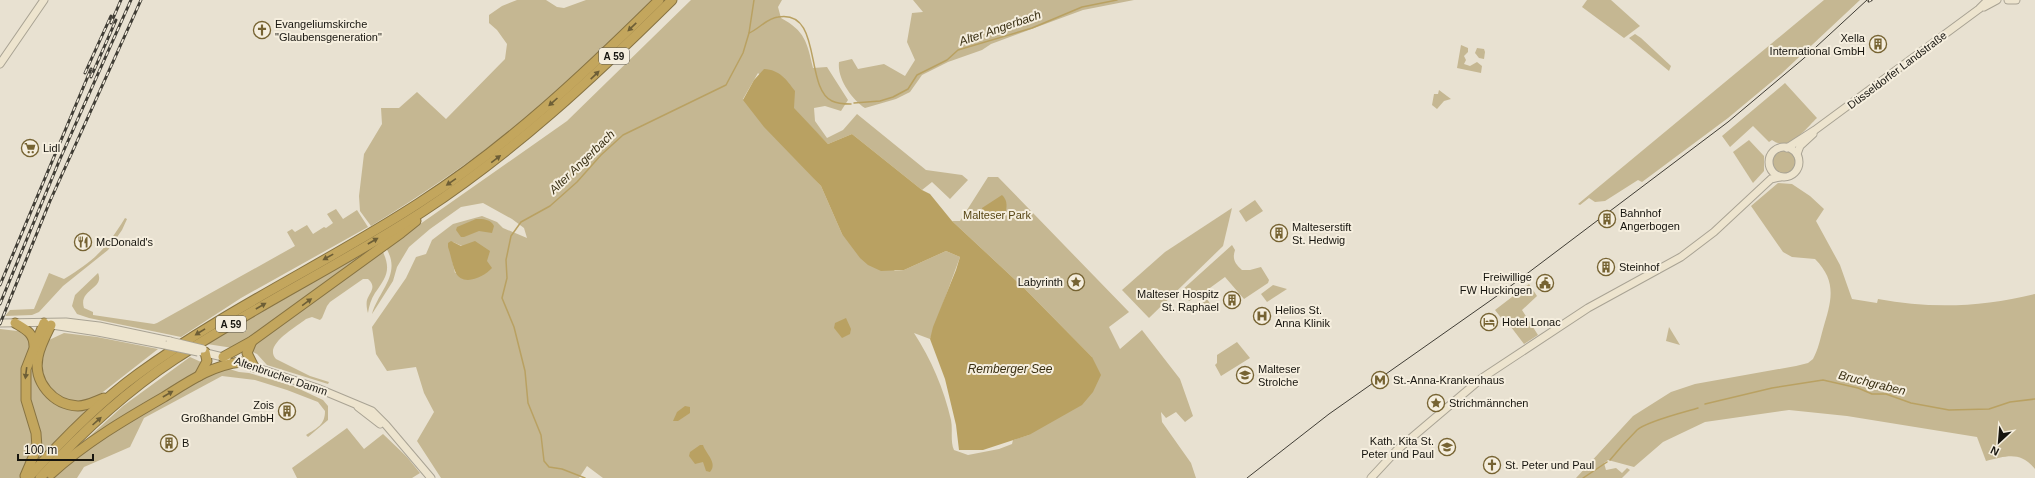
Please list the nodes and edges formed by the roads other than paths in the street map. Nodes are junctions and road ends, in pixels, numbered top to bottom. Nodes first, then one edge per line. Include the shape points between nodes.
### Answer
1 (44, 0) edge
2 (659, 0) edge
3 (672, 0) edge
4 (1988, 0) edge
5 (1997, 0) edge
6 (2008, 0) edge
7 (2016, 0) edge
8 (1979, 10) junction
9 (0, 64) edge
10 (1815, 130) junction
11 (1786, 148) junction
12 (1797, 154) junction
13 (1770, 167) junction
14 (1780, 177) junction
15 (1752, 196) junction
16 (442, 198) junction
17 (0, 323) edge
18 (15, 323) junction
19 (49, 324) junction
20 (252, 341) junction
21 (34, 347) junction
22 (202, 351) junction
23 (223, 357) junction
24 (241, 362) junction
25 (254, 367) junction
26 (199, 376) junction
27 (111, 395) junction
28 (25, 478) edge
29 (28, 478) edge
30 (40, 478) edge
31 (47, 478) edge
32 (431, 478) edge
33 (1371, 478) edge

1 - 9 main road
2 -> 27 highway, A 59 via 549,105 475,165 392,220 245,304 170,351
16 -> 3 highway, A 59 via 522,140
4 - 8 main road, Düsseldorfer Landstraße
5 - 8 main road, Düsseldorfer Landstraße
6 - 7 main road
8 - 10 main road, Düsseldorfer Landstraße
10 - 11 main road, Düsseldorfer Landstraße
10 - 12 main road, Düsseldorfer Landstraße via 1800,146
11 - 12 main road
11 - 13 main road via 1779,148 1774,152 1770,159
12 - 14 main road via 1799,165 1796,172 1787,177
13 - 14 main road
13 - 15 main road via 1767,176
14 - 15 main road via 1771,179
15 - 33 main road via 1714,232 1681,257 1588,308 1482,378 1396,450
20 -> 16 highway via 401,233
30 -> 16 highway, A 59 via 81,435 119,401 173,360
17 - 18 main road, Altenbrucher Damm
18 - 19 main road, Altenbrucher Damm
18 - 21 highway via 30,333
19 - 21 highway
19 - 22 main road, Altenbrucher Damm, bridge
19 - 27 highway via 38,357 37,369 46,391 60,401 78,406
20 - 23 highway
20 - 25 highway via 247,353
21 -> 28 highway via 26,369 25,388 37,448
22 - 23 main road, Altenbrucher Damm
22 - 26 highway via 207,361
23 - 24 main road, Altenbrucher Damm
24 - 25 main road, Altenbrucher Damm
24 - 26 highway via 222,365
25 - 32 main road, Altenbrucher Damm via 317,388 375,413
31 -> 26 highway via 84,447
27 - 29 highway, A 59 via 74,429

